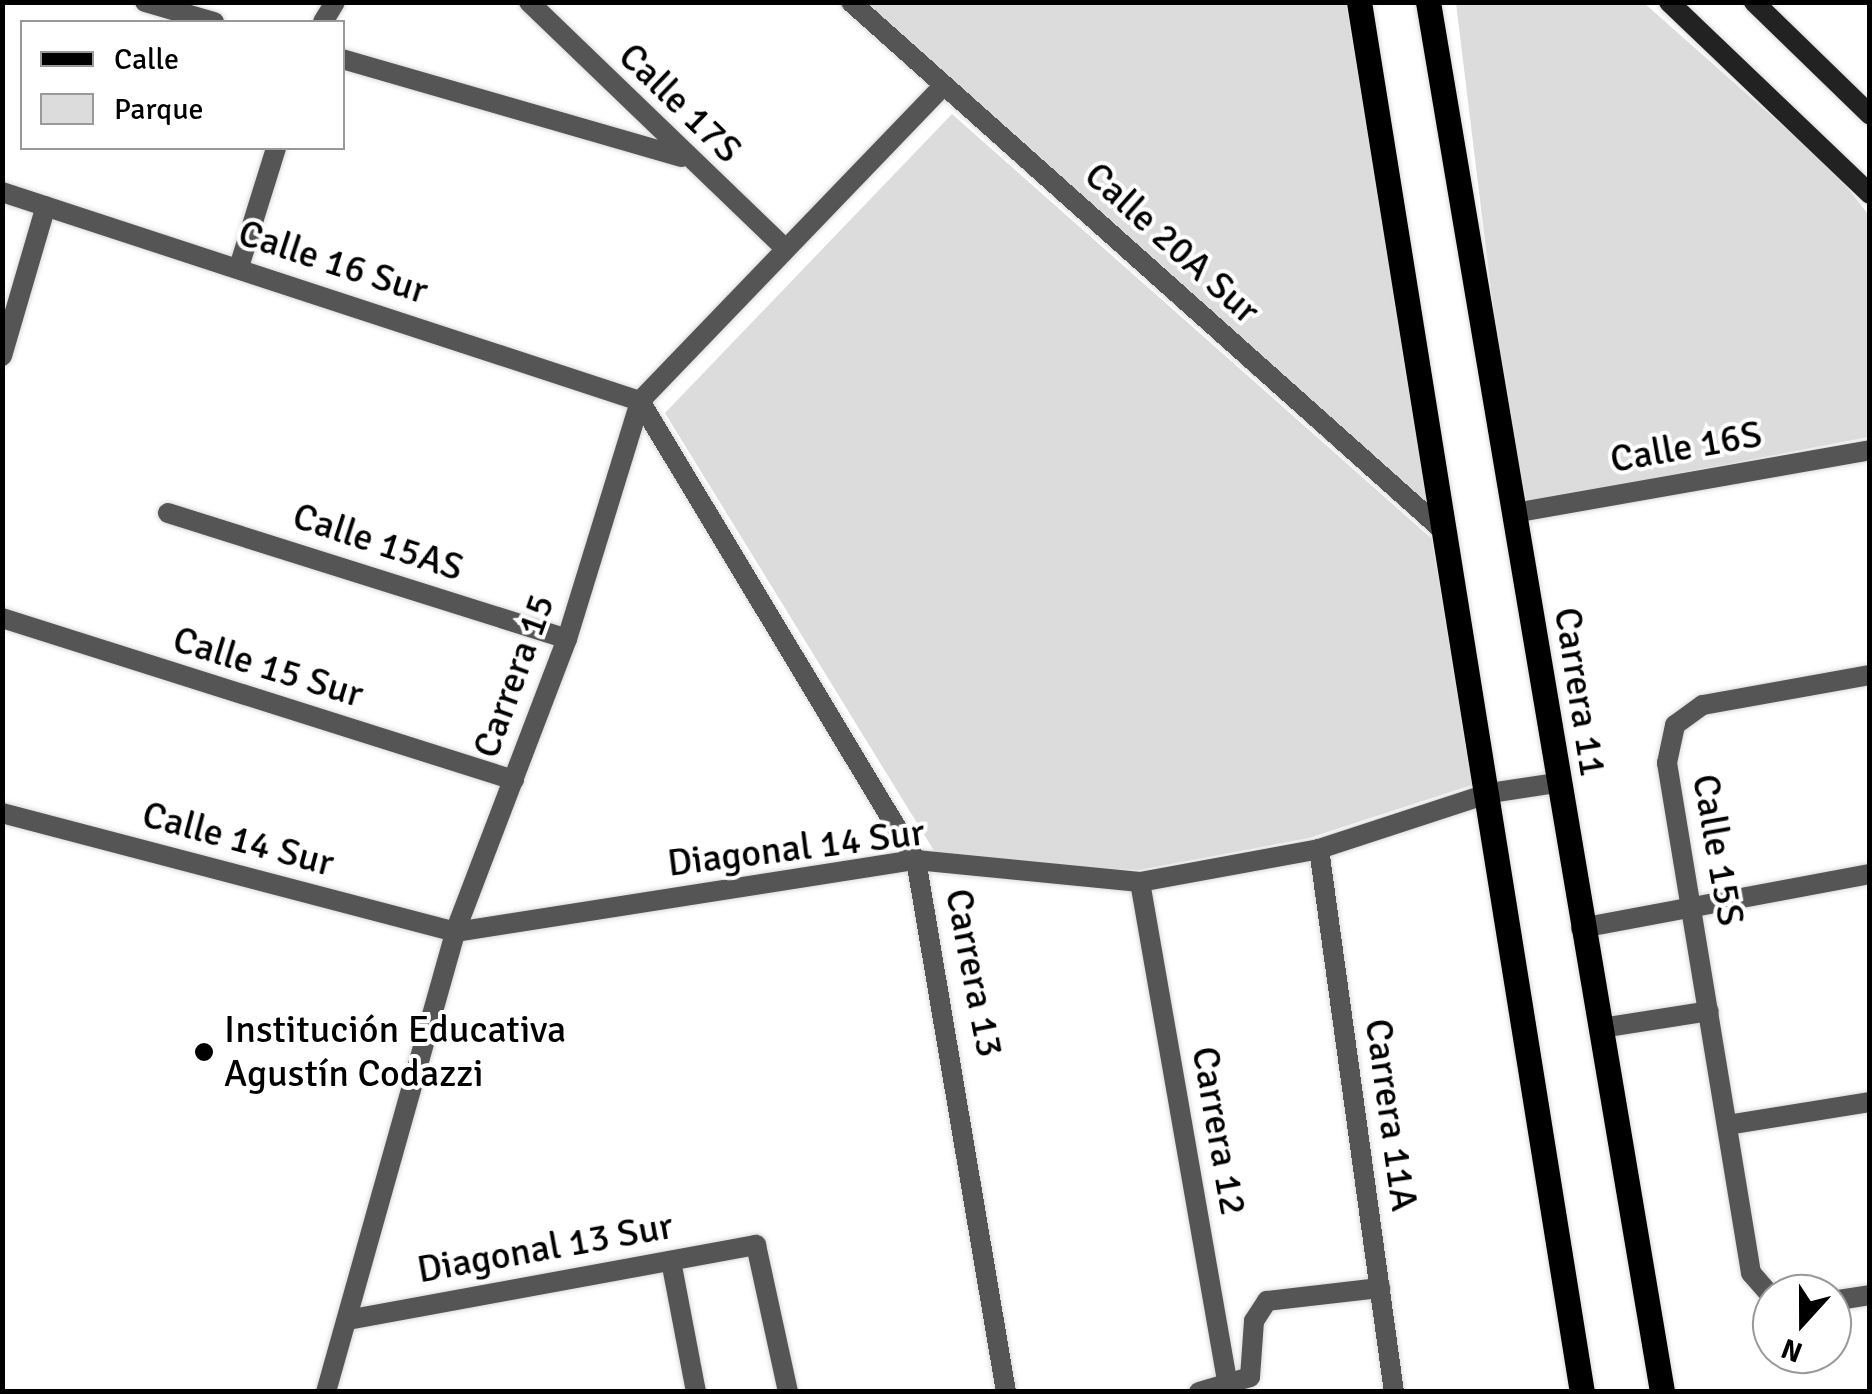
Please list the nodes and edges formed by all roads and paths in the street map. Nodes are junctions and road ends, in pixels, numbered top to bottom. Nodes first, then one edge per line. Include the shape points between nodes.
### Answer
1 (529, 2) edge
2 (851, 2) edge
3 (1359, 2) edge
4 (1428, 2) edge
5 (1669, 2) edge
6 (1754, 2) edge
7 (148, 3) edge
8 (207, 20) edge
9 (345, 61) edge
10 (943, 86) junction
11 (1870, 115) edge
12 (275, 150) edge
13 (683, 158) junction
14 (2, 192) edge
15 (1870, 194) edge
16 (46, 206) junction
17 (786, 250) junction
18 (239, 267) junction
19 (3, 354) edge
20 (640, 401) junction
21 (1870, 450) edge
22 (168, 512) dead end
23 (1514, 514) junction
24 (1447, 534) junction
25 (2, 618) edge
26 (567, 638) junction
27 (1870, 674) edge
28 (514, 780) junction
29 (1555, 783) junction
30 (1490, 793) junction
31 (2, 812) edge
32 (1319, 849) junction
33 (916, 860) junction
34 (1870, 874) edge
35 (1140, 882) junction
36 (1692, 909) junction
37 (1581, 928) junction
38 (455, 932) junction
39 (1709, 1011) junction
40 (1601, 1028) junction
41 (1870, 1102) edge
42 (1727, 1125) junction
43 (671, 1261) junction
44 (1752, 1274) edge
45 (1380, 1288) junction
46 (347, 1320) junction
47 (1256, 1384) edge
48 (1229, 1389) edge
49 (326, 1392) edge
50 (696, 1392) edge
51 (788, 1392) edge
52 (1006, 1392) edge
53 (1199, 1392) edge
54 (1394, 1392) edge
55 (1582, 1392) edge
56 (1662, 1392) edge

1 - 13 street, Calle 17S
2 - 10 street, Calle 20A Sur
3 - 24 main road
4 - 23 main road, Carrera 11
5 - 15 main road
6 - 11 main road
7 - 8 street
9 - 13 street
10 - 17 street, Carrera 15
10 - 24 street, Calle 20A Sur
12 - 18 street
13 - 17 street, Calle 17S
14 - 16 street, Calle 16 Sur
16 - 18 street, Calle 16 Sur
16 - 19 street
17 - 20 street, Carrera 15
18 - 20 street, Calle 16 Sur
20 - 26 street, Carrera 15
20 - 33 street, Carrera 13
21 - 23 street, Calle 16S
22 - 26 street, Calle 15AS
23 - 29 main road, Carrera 11
24 - 30 main road
25 - 28 street, Calle 15 Sur
26 - 28 street, Carrera 15
27 - 36 street, Calle 15S via 1703,705 1676,724 1667,763
28 - 38 street, Carrera 15
29 - 30 street, Diagonal 14 Sur
29 - 37 main road, Carrera 11
30 - 32 street, Diagonal 14 Sur
30 - 55 main road
31 - 38 street, Calle 14 Sur
32 - 35 street, Diagonal 14 Sur
32 - 45 street, Carrera 11A
33 - 35 street, Diagonal 14 Sur
33 - 38 street, Diagonal 14 Sur
33 - 52 street, Carrera 13
34 - 36 street
35 - 48 street, Carrera 12
36 - 37 street
36 - 39 street, Calle 15S
37 - 40 main road, Carrera 11
38 - 46 street, Carrera 15
39 - 40 street
39 - 42 street, Calle 15S
40 - 56 main road, Carrera 11
41 - 42 street
42 - 44 street, Calle 15S
43 - 46 street, Diagonal 13 Sur
43 - 50 street
43 - 51 street, Diagonal 13 Sur via 756,1245
45 - 47 street via 1267,1301 1254,1321
45 - 54 street, Carrera 11A
46 - 49 street, Carrera 15
47 - 48 street
48 - 53 street

